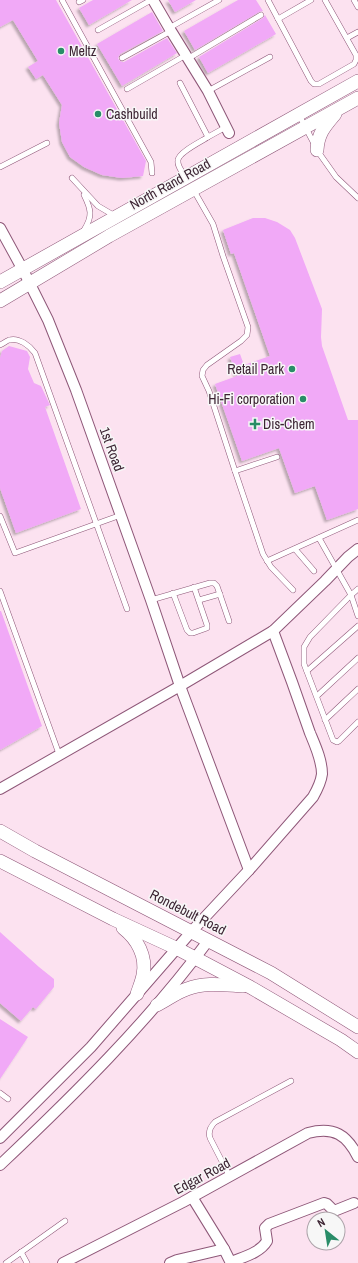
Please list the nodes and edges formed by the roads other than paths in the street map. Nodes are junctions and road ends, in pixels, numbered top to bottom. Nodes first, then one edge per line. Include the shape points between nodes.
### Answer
1 (62, 0) edge
2 (152, 0) edge
3 (219, 0) edge
4 (268, 0) edge
5 (311, 0) edge
6 (326, 0) edge
7 (354, 0) edge
8 (358, 7) edge
9 (261, 15) dead end
10 (278, 19) junction
11 (98, 30) dead end
12 (170, 30) junction
13 (358, 32) edge
14 (346, 38) junction
15 (187, 57) junction
16 (270, 57) dead end
17 (122, 58) dead end
18 (358, 81) edge
19 (180, 83) dead end
20 (127, 89) dead end
21 (208, 90) junction
22 (358, 98) edge
23 (340, 108) junction
24 (299, 114) junction
25 (306, 127) junction
26 (227, 130) joint
27 (208, 137) junction
28 (47, 142) dead end
29 (317, 150) junction
30 (0, 167) edge
31 (152, 173) dead end
32 (72, 178) dead end
33 (186, 178) junction
34 (193, 189) junction
35 (82, 190) junction
36 (358, 198) edge
37 (116, 216) junction
38 (0, 228) edge
39 (81, 236) junction
40 (23, 270) junction
41 (0, 282) edge
42 (30, 284) junction
43 (0, 301) edge
44 (0, 345) edge
45 (277, 457) dead end
46 (235, 471) junction
47 (121, 515) junction
48 (0, 516) edge
49 (358, 520) edge
50 (96, 523) junction
51 (319, 538) junction
52 (295, 549) junction
53 (358, 549) edge
54 (267, 561) junction
55 (336, 569) junction
56 (314, 571) dead end
57 (194, 587) junction
58 (358, 589) edge
59 (293, 590) dead end
60 (0, 591) edge
61 (173, 593) junction
62 (220, 594) junction
63 (351, 595) junction
64 (151, 600) junction
65 (199, 600) junction
66 (127, 609) dead end
67 (358, 616) edge
68 (229, 621) dead end
69 (358, 626) edge
70 (273, 631) junction
71 (358, 658) edge
72 (307, 671) junction
73 (180, 686) junction
74 (358, 689) edge
75 (316, 696) junction
76 (325, 720) junction
77 (358, 722) edge
78 (59, 754) junction
79 (0, 789) edge
80 (0, 831) edge
81 (0, 861) edge
82 (249, 870) junction
83 (113, 919) junction
84 (192, 932) junction
85 (208, 941) junction
86 (178, 949) junction
87 (195, 958) junction
88 (250, 987) junction
89 (137, 994) junction
90 (157, 1005) junction
91 (358, 1027) edge
92 (358, 1052) edge
93 (290, 1080) dead end
94 (0, 1093) edge
95 (8, 1099) dead end
96 (0, 1138) edge
97 (358, 1157) edge
98 (0, 1165) edge
99 (230, 1177) junction
100 (192, 1197) junction
101 (354, 1203) dead end
102 (65, 1221) dead end
103 (224, 1249) junction
104 (20, 1252) junction
105 (231, 1262) edge
106 (6, 1263) edge
107 (28, 1263) edge
108 (62, 1263) edge
109 (170, 1263) edge

1 - 31 lane via 151,162
2 - 11 lane
2 - 12 street
3 - 12 lane
4 - 10 lane
5 - 10 lane
6 - 14 lane
7 - 8 lane
9 - 15 lane
10 - 14 lane via 314,84 319,84 354,64 356,55
12 - 15 street
12 - 17 lane
13 - 14 lane
15 - 20 lane
15 - 21 street
16 - 21 lane
18 - 24 main road, North Rand Road
19 - 27 lane
21 - 26 street
22 - 23 main road, North Rand Road
23 - 25 main road, North Rand Road
23 - 29 main road via 320,134
24 - 25 lane
24 - 33 main road, North Rand Road
25 - 29 lane
25 - 34 main road, North Rand Road
26 - 27 lane
27 - 33 lane via 179,157 179,166
28 - 30 lane
29 - 36 lane via 336,177
32 - 35 lane
33 - 34 lane
33 - 37 main road, North Rand Road
34 - 42 main road, North Rand Road
34 - 46 lane via 213,224 248,327 247,335 241,342 207,365 202,376
35 - 37 lane via 98,206
35 - 39 lane via 91,212
37 - 39 main road, North Rand Road
38 - 40 street, 1st Road
39 - 40 main road, North Rand Road
40 - 41 main road, North Rand Road
40 - 42 street, 1st Road
42 - 43 main road, North Rand Road
42 - 47 street, 1st Road via 48,320 76,390
44 - 50 lane via 10,340 20,341 31,347 35,354
45 - 46 lane
46 - 54 lane
47 - 50 lane
47 - 64 street, 1st Road
48 - 50 lane via 15,554
49 - 51 lane
50 - 66 lane
51 - 52 lane
51 - 55 lane
52 - 54 lane
52 - 56 lane
53 - 55 street
54 - 59 lane
55 - 63 lane
55 - 70 street
57 - 61 lane
57 - 62 lane via 214,583
57 - 65 lane
58 - 63 lane
60 - 78 lane
61 - 64 lane
61 - 65 lane via 190,633 207,628 208,624
62 - 65 lane
62 - 68 lane
63 - 67 lane
63 - 72 lane via 310,637 304,648 304,664
64 - 73 street, 1st Road
69 - 72 lane
70 - 73 street
70 - 82 street via 314,744 322,776 313,797
71 - 75 lane
72 - 75 lane
73 - 78 street
73 - 82 street, 1st Road
74 - 76 lane
75 - 76 lane
76 - 77 lane via 333,740 337,742
78 - 79 street
80 - 84 main road, Rondebult Road
81 - 83 main road
82 - 84 street
83 - 86 main road
83 - 89 main road via 136,940 143,956 143,976
84 - 85 main road, Rondebult Road
84 - 86 street
85 - 87 street
85 - 91 main road, Rondebult Road via 271,973
86 - 87 main road
86 - 89 street
87 - 88 main road
87 - 90 street
88 - 90 main road via 200,985 186,989
88 - 92 main road
89 - 96 street via 91,1047
90 - 98 street via 53,1115
93 - 99 lane via 215,1122 211,1127 210,1138
94 - 95 lane
97 - 99 street, Edgar Road via 347,1140 324,1130 308,1133
99 - 100 street, Edgar Road
100 - 103 street
100 - 108 street, Edgar Road
101 - 105 street via 334,1211 324,1204 269,1224 264,1228 267,1241 258,1251
102 - 104 lane
103 - 105 street
103 - 109 street
104 - 106 lane
104 - 107 lane

